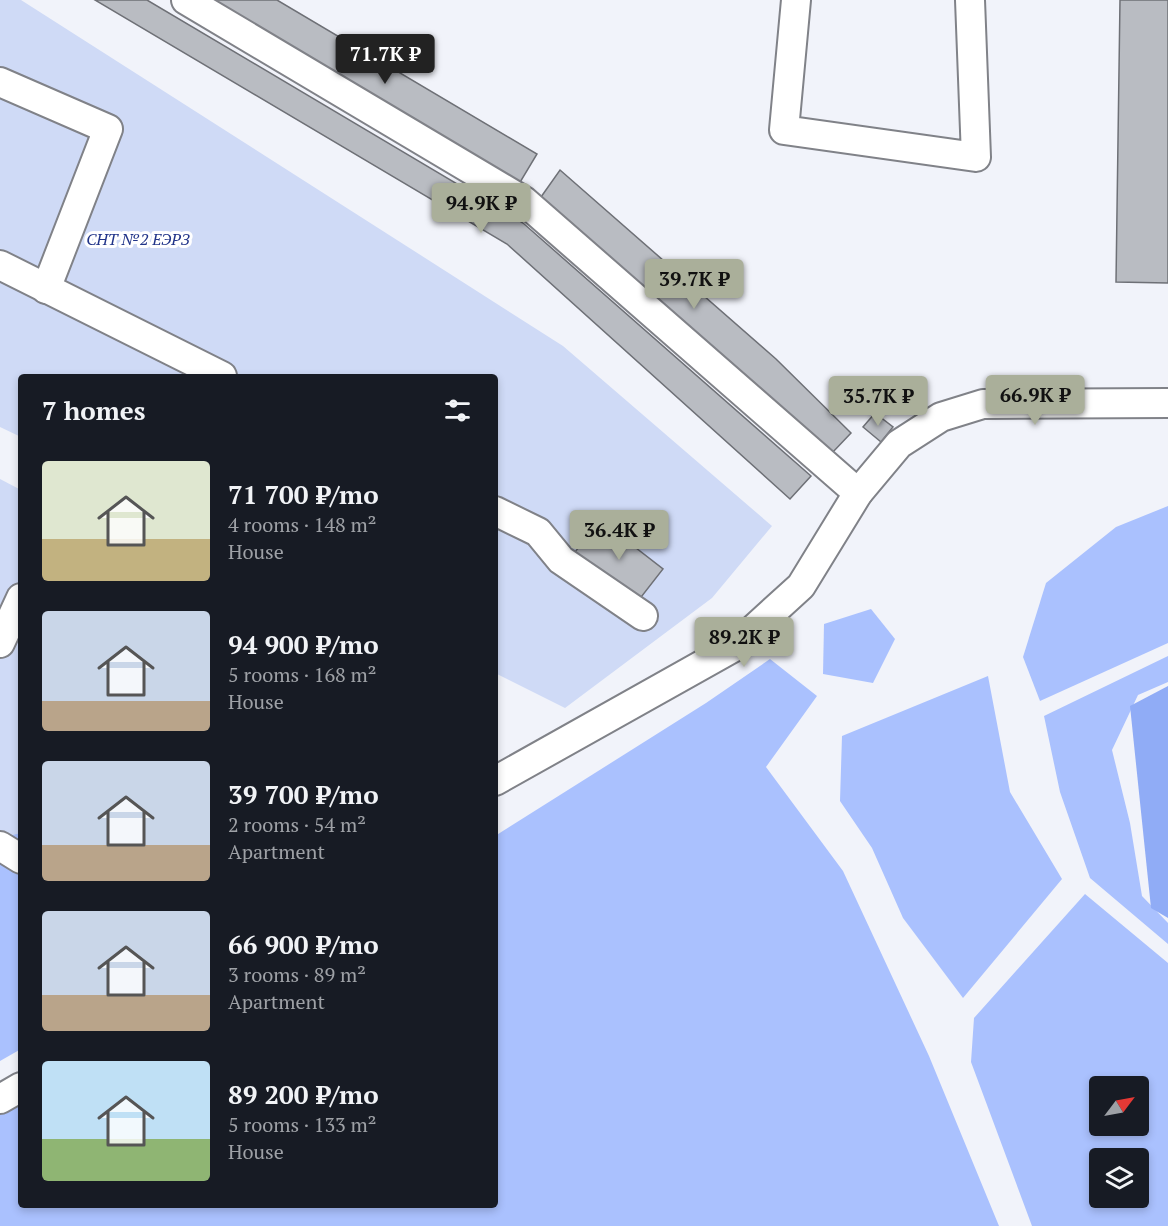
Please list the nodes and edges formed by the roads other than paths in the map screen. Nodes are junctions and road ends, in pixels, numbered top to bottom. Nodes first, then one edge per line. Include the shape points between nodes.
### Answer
1 (186, 0) edge
2 (796, 0) edge
3 (970, 0) edge
4 (0, 82) edge
5 (0, 265) edge
6 (46, 289) junction
7 (218, 374) edge
8 (1168, 403) edge
9 (858, 493) junction
10 (498, 512) edge
11 (18, 604) edge
12 (643, 616) dead end
13 (0, 643) edge
14 (498, 779) edge
15 (0, 846) edge
16 (18, 857) edge
17 (18, 1089) edge
18 (0, 1099) edge

1 - 9 street via 524,201
2 - 3 street via 784,130 976,157
4 - 6 street via 108,129
5 - 6 street
6 - 7 street
8 - 9 street via 983,404 941,417 898,444
9 - 14 street via 801,585 734,647
10 - 12 street via 538,532 561,560
11 - 13 street
15 - 16 street
17 - 18 street

